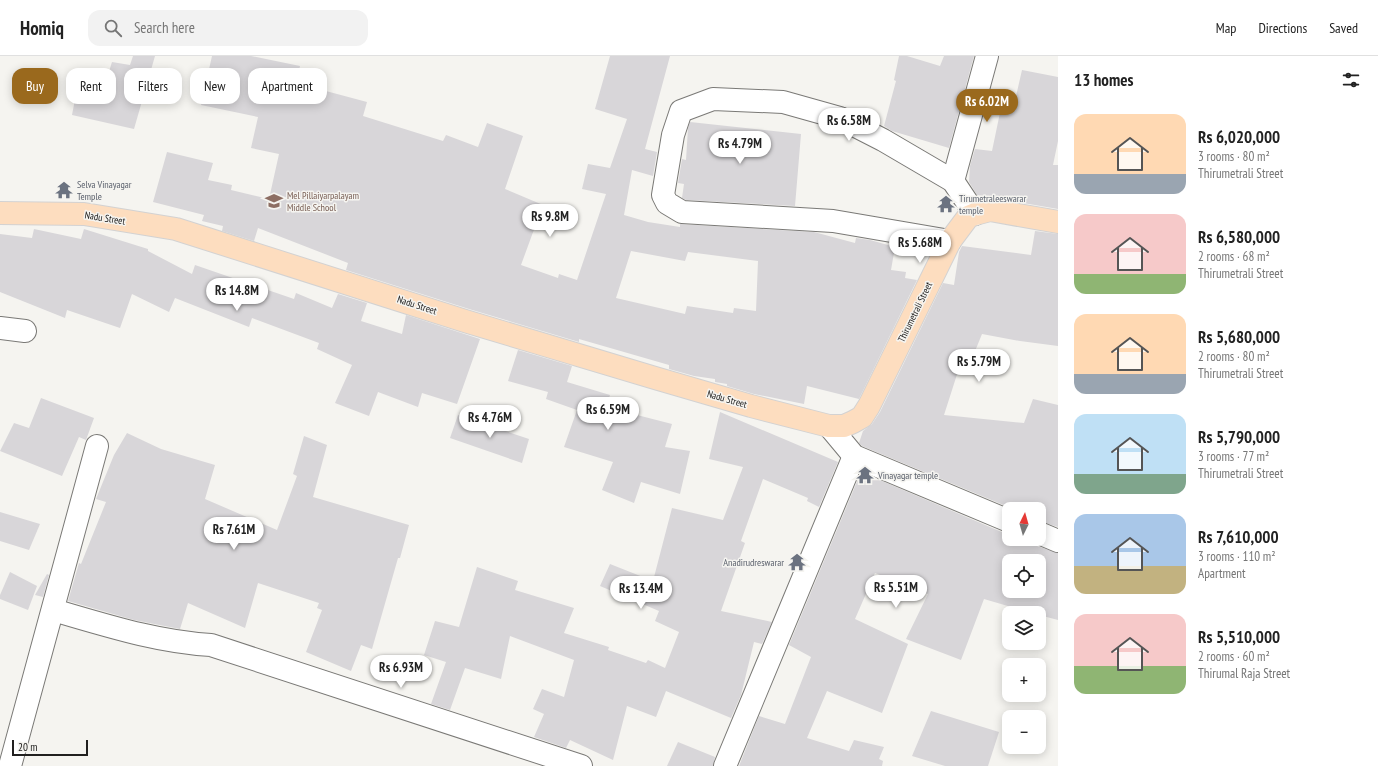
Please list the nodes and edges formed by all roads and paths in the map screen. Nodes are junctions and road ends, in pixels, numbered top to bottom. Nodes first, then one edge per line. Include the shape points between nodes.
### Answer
1 (987, 56) edge
2 (953, 182) junction
3 (0, 213) edge
4 (975, 214) junction
5 (1058, 222) edge
6 (950, 241) junction
7 (0, 328) edge
8 (25, 331) dead end
9 (829, 426) junction
10 (97, 446) dead end
11 (854, 456) junction
12 (1002, 518) edge
13 (1046, 536) edge
14 (1058, 541) edge
15 (53, 610) junction
16 (10, 766) edge
17 (581, 766) edge
18 (725, 766) edge

1 - 2 street
2 - 4 street
2 - 6 street via 883,140 840,118 783,102 713,99 681,111 673,135 663,195 667,203 682,212 833,221
3 - 9 main road, Nadu Street via 84,214 176,229 465,321 751,406
4 - 5 main road via 990,210
4 - 6 main road, Thirumetrali Street via 968,217
6 - 9 main road, Thirumetrali Street via 862,417 844,426
7 - 8 street
9 - 11 street
10 - 15 street
11 - 12 street
11 - 18 street
13 - 14 street
15 - 16 street
15 - 17 street via 176,642 211,645

